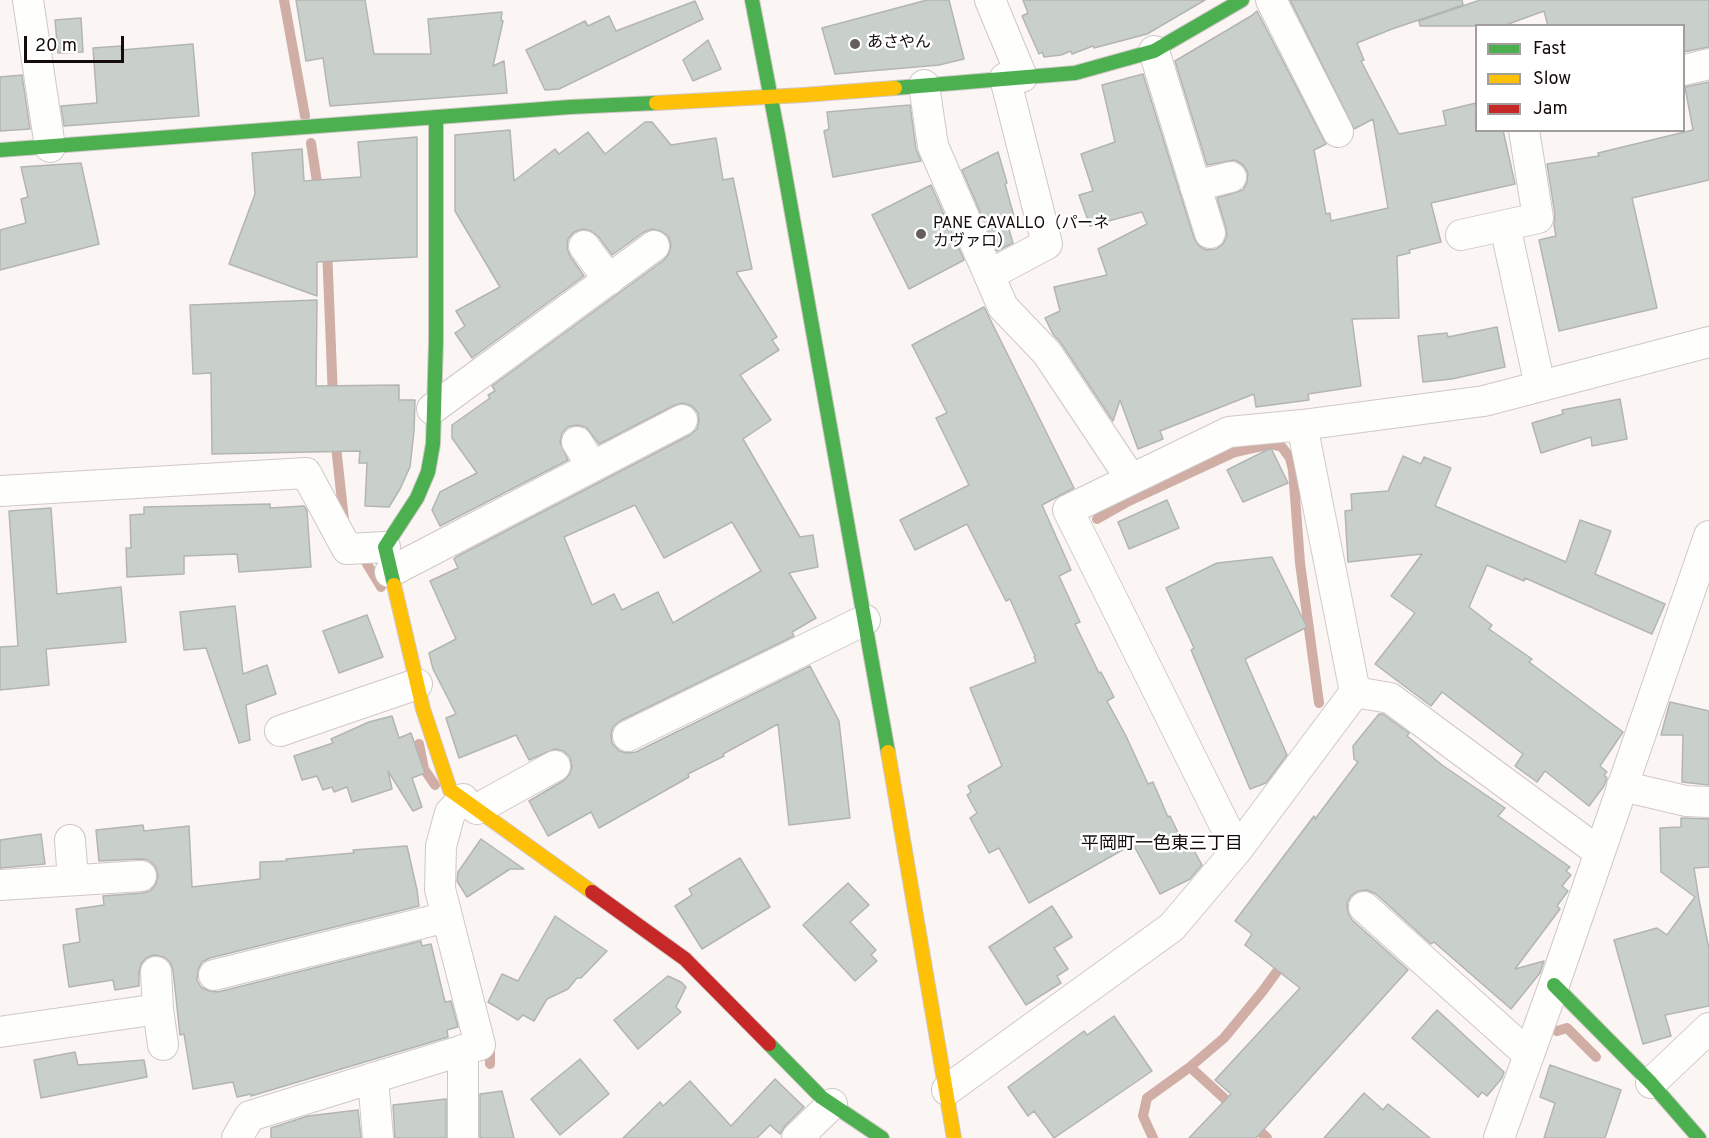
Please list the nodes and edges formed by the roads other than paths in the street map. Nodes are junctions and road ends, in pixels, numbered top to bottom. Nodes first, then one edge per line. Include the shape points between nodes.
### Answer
1 (28, 0) edge
2 (752, 0) edge
3 (990, 0) edge
4 (1242, 0) edge
5 (1271, 0) edge
6 (1154, 51) junction
7 (1709, 64) edge
8 (1685, 70) edge
9 (1013, 78) junction
10 (924, 85) junction
11 (771, 96) junction
12 (436, 117) junction
13 (1338, 132) dead end
14 (1524, 132) edge
15 (50, 147) junction
16 (0, 150) edge
17 (1231, 177) dead end
18 (1195, 186) junction
19 (1505, 226) junction
20 (1210, 233) dead end
21 (1461, 235) dead end
22 (584, 246) dead end
23 (654, 246) dead end
24 (989, 275) junction
25 (609, 280) junction
26 (1709, 342) edge
27 (1540, 387) junction
28 (432, 409) junction
29 (681, 420) dead end
30 (1302, 425) junction
31 (1131, 479) junction
32 (0, 491) edge
33 (1709, 536) edge
34 (388, 560) junction
35 (1700, 587) edge
36 (865, 620) junction
37 (417, 684) junction
38 (1355, 692) junction
39 (280, 731) dead end
40 (628, 736) dead end
41 (555, 766) dead end
42 (1622, 786) junction
43 (1709, 802) edge
44 (470, 804) junction
45 (70, 840) dead end
46 (1237, 850) junction
47 (1599, 852) junction
48 (141, 876) dead end
49 (73, 880) junction
50 (0, 885) edge
51 (1364, 907) dead end
52 (447, 917) junction
53 (156, 972) dead end
54 (214, 975) dead end
55 (1554, 985) junction
56 (158, 1009) junction
57 (1709, 1028) edge
58 (0, 1032) edge
59 (163, 1045) dead end
60 (463, 1050) junction
61 (1528, 1054) junction
62 (373, 1078) junction
63 (1651, 1083) junction
64 (947, 1090) junction
65 (832, 1104) junction
66 (237, 1138) edge
67 (378, 1138) edge
68 (463, 1138) edge
69 (797, 1138) edge
70 (882, 1138) edge
71 (954, 1138) edge
72 (1499, 1138) edge
73 (1698, 1138) edge

1 - 15 street
2 - 11 street
3 - 9 street
4 - 6 street
5 - 13 street
6 - 9 street via 1075,73
6 - 18 street
7 - 8 street
9 - 10 street
9 - 24 street via 1047,244
10 - 11 street
10 - 24 street via 933,146
11 - 12 street
11 - 36 street
12 - 15 street
12 - 28 street via 436,341
14 - 19 street via 1538,218
15 - 16 street
17 - 18 street
18 - 20 street
19 - 21 street
19 - 27 street
22 - 25 street
23 - 25 street
24 - 31 street via 1003,307 1047,353
25 - 28 street
26 - 27 street
27 - 30 street via 1484,401
28 - 34 street via 433,444 428,472
29 - 34 street via 584,454
30 - 31 street via 1228,432
30 - 38 street
31 - 46 street via 1068,510
32 - 34 street via 306,473 347,549
33 - 35 street
34 - 37 street
35 - 42 street
36 - 40 street
36 - 64 street
37 - 39 street
37 - 44 street via 450,790
38 - 46 street
38 - 47 street via 1390,698
41 - 44 street
42 - 43 street via 1686,801
42 - 47 street
44 - 52 street via 450,813 441,846 440,889
44 - 65 street via 686,959
45 - 49 street
46 - 64 street via 1172,927
47 - 55 street
48 - 49 street
49 - 50 street
51 - 61 street
52 - 54 street
52 - 60 street via 480,1045
53 - 56 street
55 - 61 street
55 - 63 street
56 - 58 street
56 - 59 street
57 - 63 street
60 - 62 street
60 - 68 street
61 - 72 street
62 - 66 street via 250,1116
62 - 67 street
63 - 73 street
64 - 71 street
65 - 69 street
65 - 70 street

